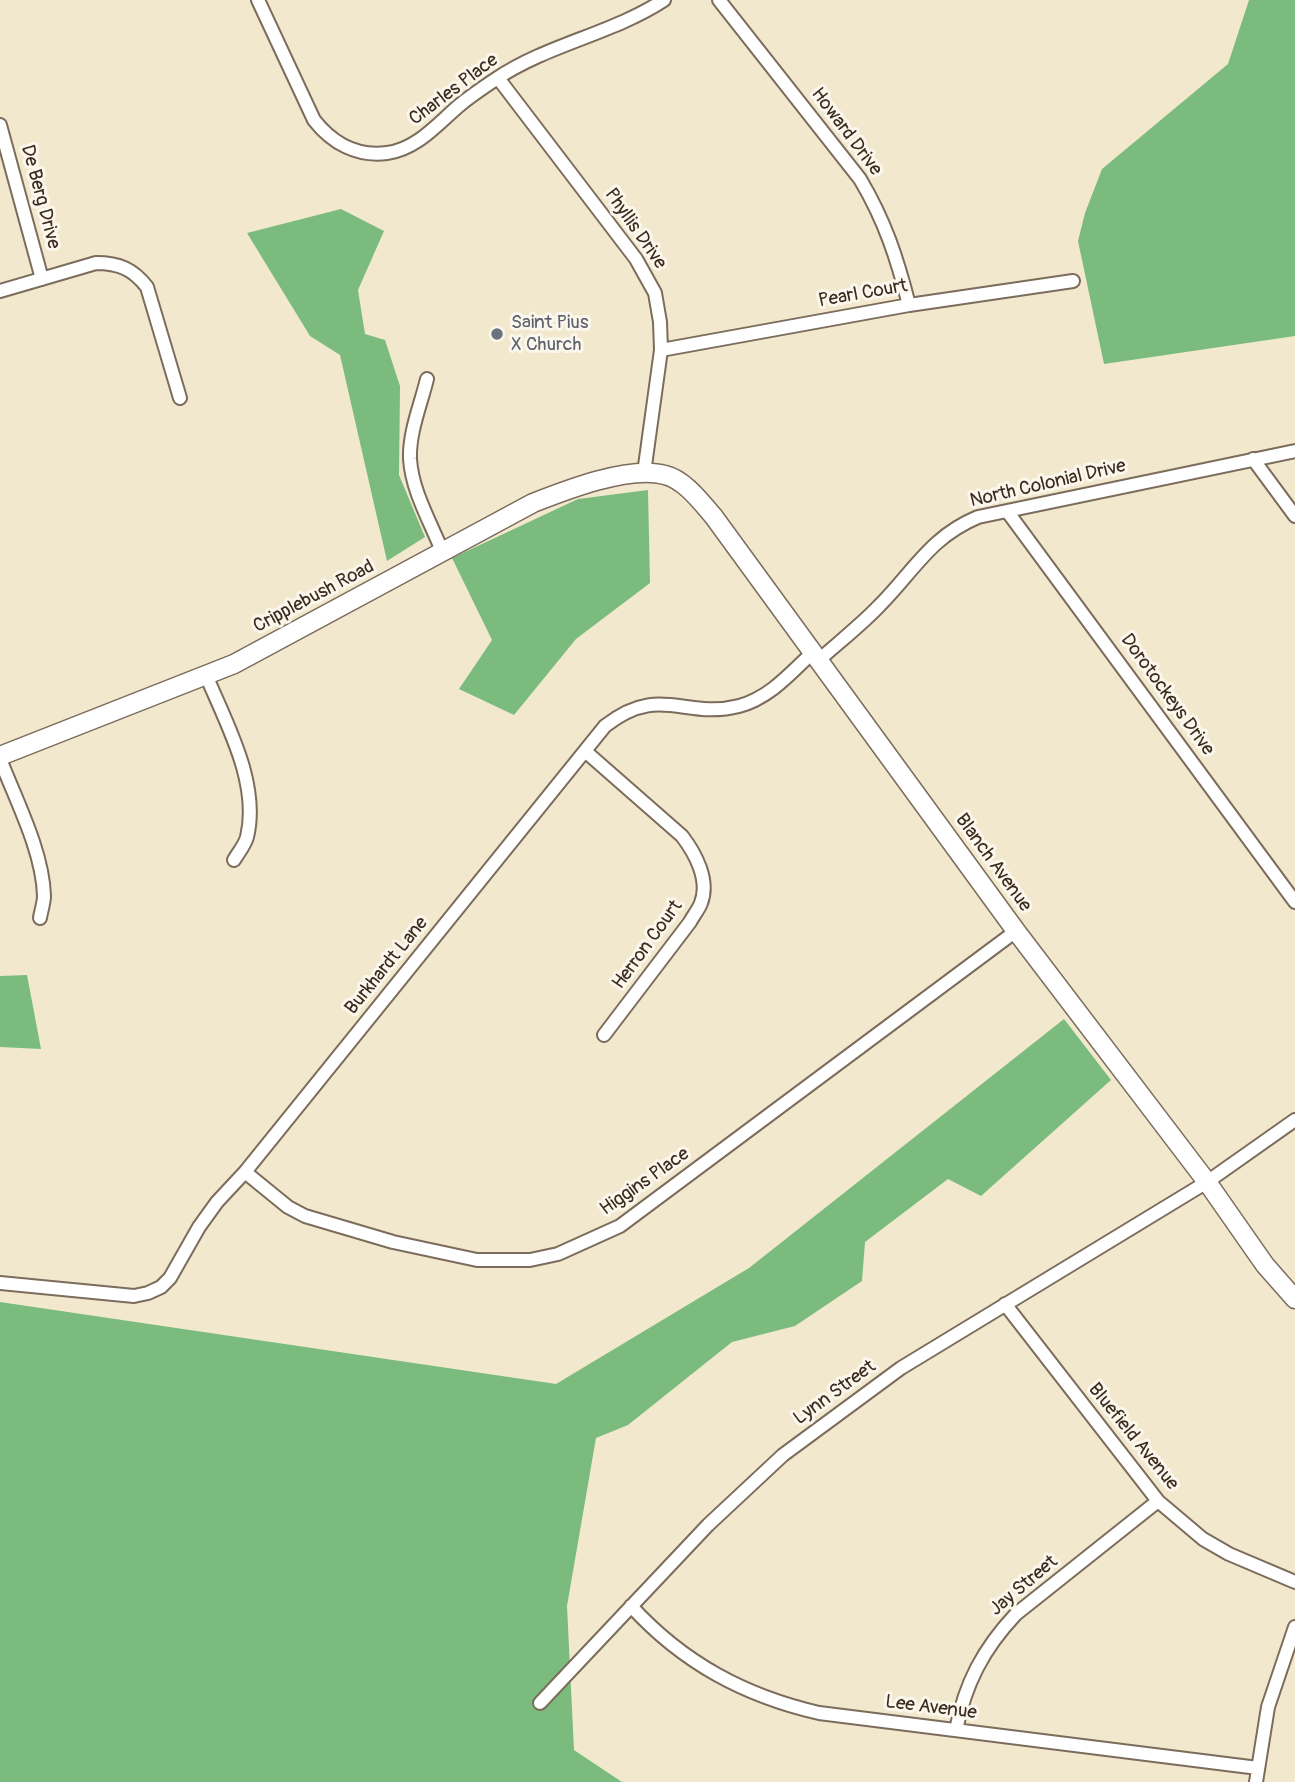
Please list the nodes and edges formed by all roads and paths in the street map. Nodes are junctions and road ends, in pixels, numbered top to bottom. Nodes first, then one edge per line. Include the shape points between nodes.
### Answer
1 (258, 0) edge
2 (664, 0) edge
3 (719, 0) edge
4 (498, 78) junction
5 (0, 125) edge
6 (42, 279) junction
7 (1073, 281) dead end
8 (0, 291) edge
9 (909, 305) junction
10 (661, 350) junction
11 (427, 379) dead end
12 (180, 398) dead end
13 (1295, 451) edge
14 (1253, 459) junction
15 (644, 473) junction
16 (1007, 511) junction
17 (1295, 516) edge
18 (442, 551) junction
19 (816, 657) junction
20 (206, 675) junction
21 (585, 751) junction
22 (0, 757) edge
23 (234, 860) dead end
24 (1295, 902) edge
25 (40, 918) dead end
26 (1016, 931) junction
27 (604, 1035) dead end
28 (1295, 1120) edge
29 (244, 1172) junction
30 (1207, 1182) junction
31 (0, 1283) edge
32 (1295, 1299) edge
33 (1005, 1304) junction
34 (1158, 1501) junction
35 (1295, 1582) edge
36 (631, 1606) junction
37 (1295, 1627) edge
38 (540, 1703) dead end
39 (956, 1730) junction
40 (1258, 1768) junction
41 (1256, 1782) edge

1 - 4 street, Charles Place via 314,120 324,133 353,150 371,154 402,150
2 - 4 street, Charles Place via 617,26 531,59
3 - 9 street, Howard Drive via 860,179 890,236
4 - 10 street, Phyllis Drive via 636,259 655,293
5 - 6 street, De Berg Drive
6 - 8 street
6 - 12 street via 96,263 113,263 138,276 152,300
7 - 9 street, Pearl Court
9 - 10 street, Pearl Court
10 - 15 street, Phyllis Drive
11 - 18 street via 410,458 416,490
13 - 14 street, North Colonial Drive
14 - 16 street, North Colonial Drive
14 - 17 street
15 - 18 main road, Cripplebush Road via 560,492
15 - 19 main road, Blanch Avenue via 666,475 695,495
16 - 19 street, North Colonial Drive via 978,517 941,537 879,607
16 - 24 street, Dorotockeys Drive
18 - 20 main road, Cripplebush Road
19 - 21 street, Burkhardt Lane via 758,699 740,705 702,709 670,703 634,708 605,726
19 - 26 main road, Blanch Avenue
20 - 22 main road, Cripplebush Road
20 - 23 street via 246,780 250,810 246,839
21 - 27 street, Herron Court via 682,836 696,858 703,885 702,902 690,922
21 - 29 street, Burkhardt Lane
22 - 25 street via 40,869 44,898
26 - 29 street, Higgins Place via 620,1226 558,1254 530,1260 477,1261 393,1242 305,1216
26 - 30 main road, Blanch Avenue
28 - 30 street
29 - 31 street, Burkhardt Lane via 199,1227 170,1278 148,1293 134,1296
30 - 32 main road, Blanch Avenue via 1265,1265
30 - 33 street, Lynn Street
33 - 34 street, Bluefield Avenue
33 - 36 street, Lynn Street via 901,1368 783,1455
34 - 35 street, Bluefield Avenue via 1203,1539
34 - 39 street, Jay Street via 998,1633 970,1678
36 - 38 street, Lynn Street
36 - 39 street, Lee Avenue via 695,1663 755,1694 819,1713
37 - 40 street via 1268,1707
39 - 40 street, Lee Avenue
40 - 41 street

